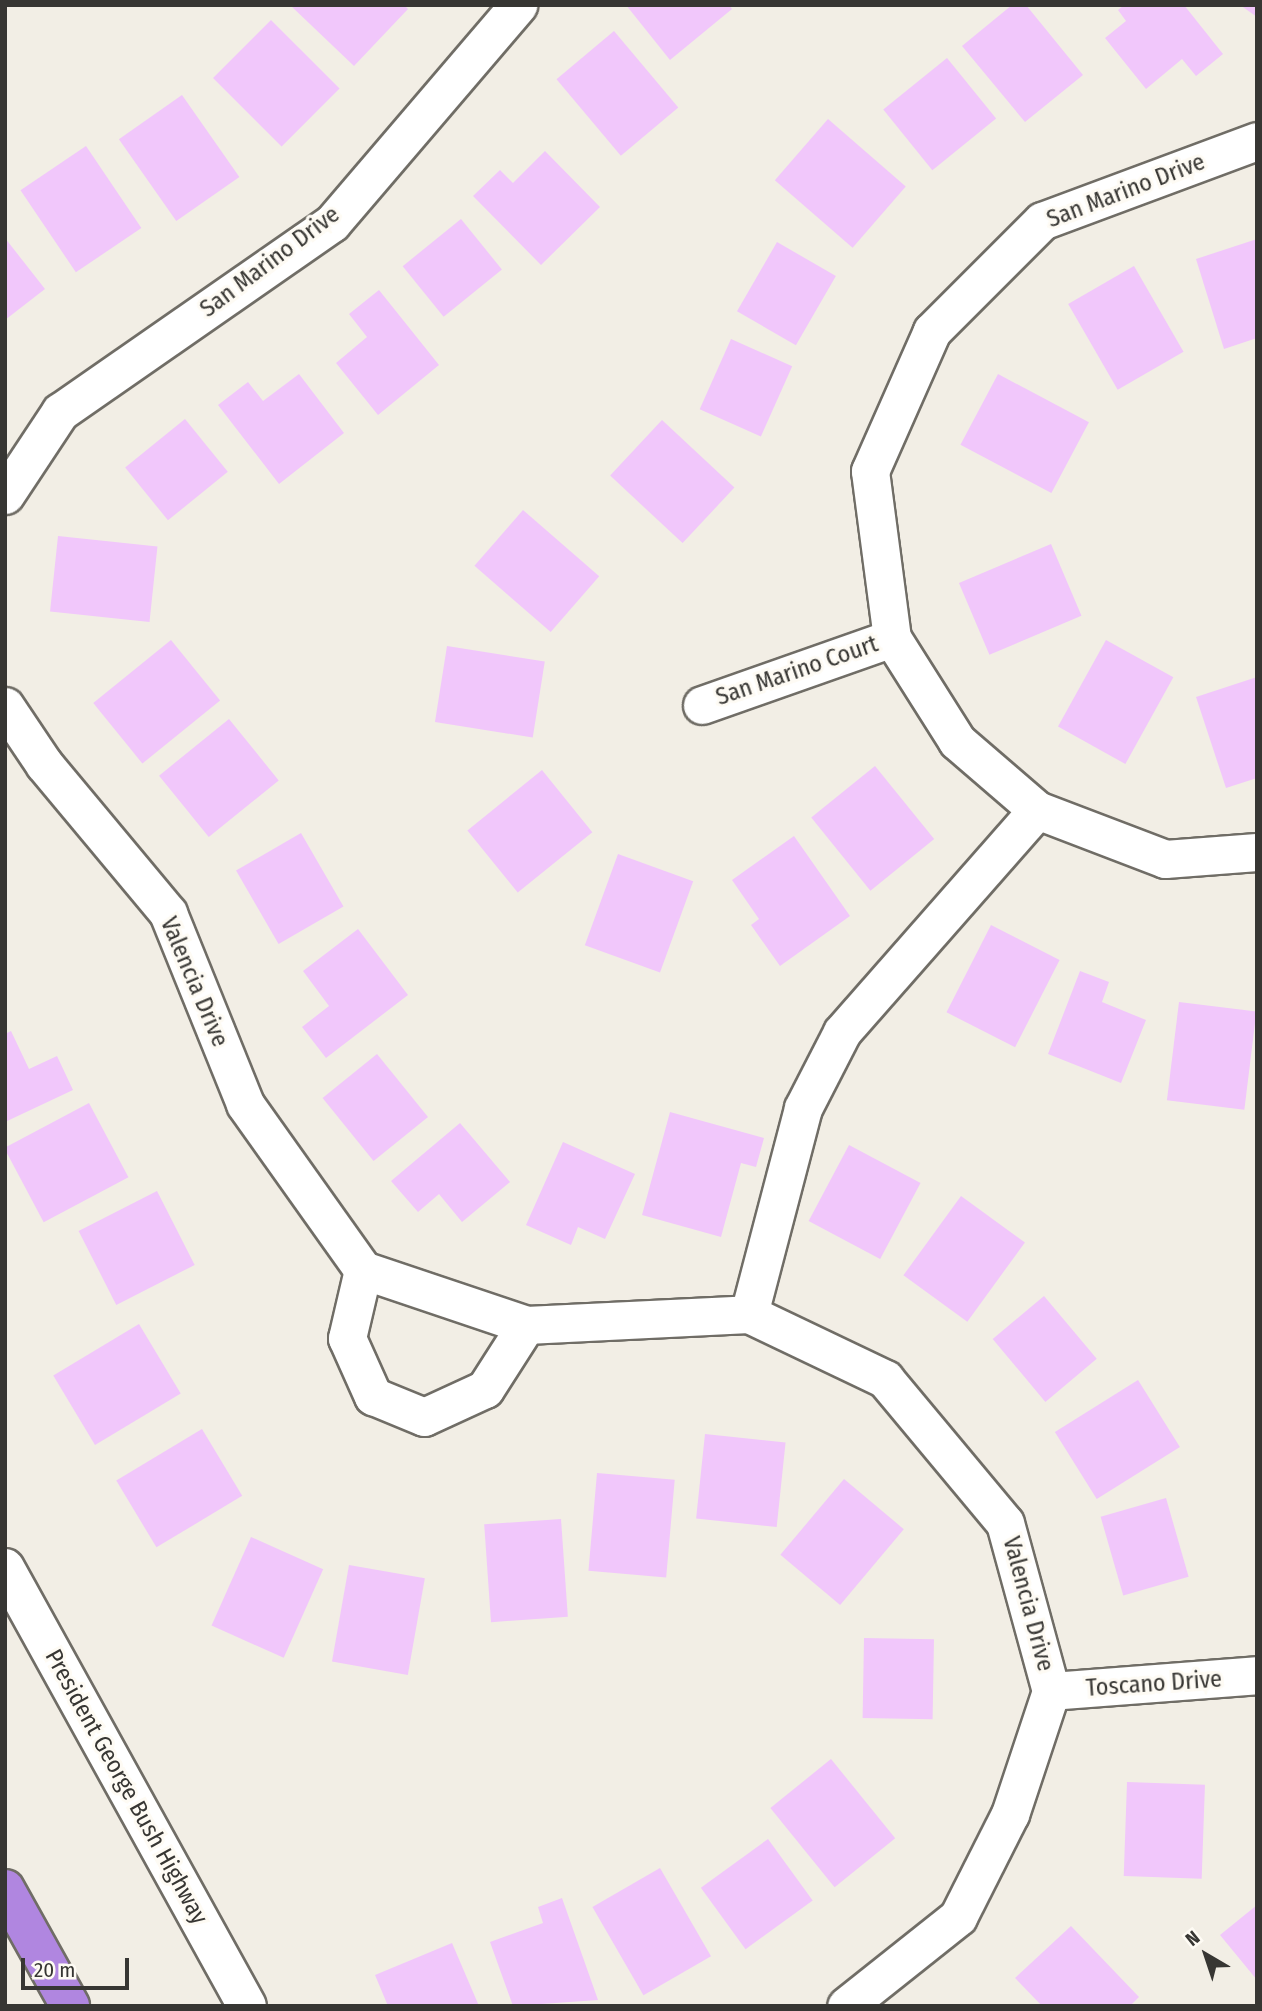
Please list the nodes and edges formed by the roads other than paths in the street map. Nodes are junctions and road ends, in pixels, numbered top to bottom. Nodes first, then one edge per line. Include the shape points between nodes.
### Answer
1 (518, 5) edge
2 (1257, 141) edge
3 (5, 495) edge
4 (892, 638) junction
5 (702, 705) dead end
6 (5, 706) edge
7 (1037, 810) junction
8 (1257, 852) edge
9 (363, 1270) junction
10 (750, 1314) junction
11 (526, 1325) junction
12 (5, 1568) edge
13 (1257, 1675) edge
14 (1051, 1691) junction
15 (5, 1889) edge
16 (70, 2006) edge
17 (247, 2006) edge
18 (846, 2006) edge

1 - 3 street, San Marino Drive via 332,223 60,412
2 - 4 street, San Marino Drive via 1042,221 932,331 870,471
4 - 5 street, San Marino Court
4 - 7 street, San Marino Drive via 957,741
6 - 9 street, Valencia Drive via 44,764 168,913 244,1104
7 - 8 street, San Marino Drive via 1165,859
7 - 10 street via 842,1032 803,1108
9 - 11 street, Valencia Drive
9 - 11 street via 347,1338 373,1395 424,1417 485,1388
10 - 11 street, Valencia Drive
10 - 14 street, Valencia Drive via 885,1379 1005,1523
12 - 17 main road, President George Bush Highway
13 - 14 street, Toscano Drive
14 - 18 street, Valencia Drive via 1010,1814 958,1917
15 - 16 highway

